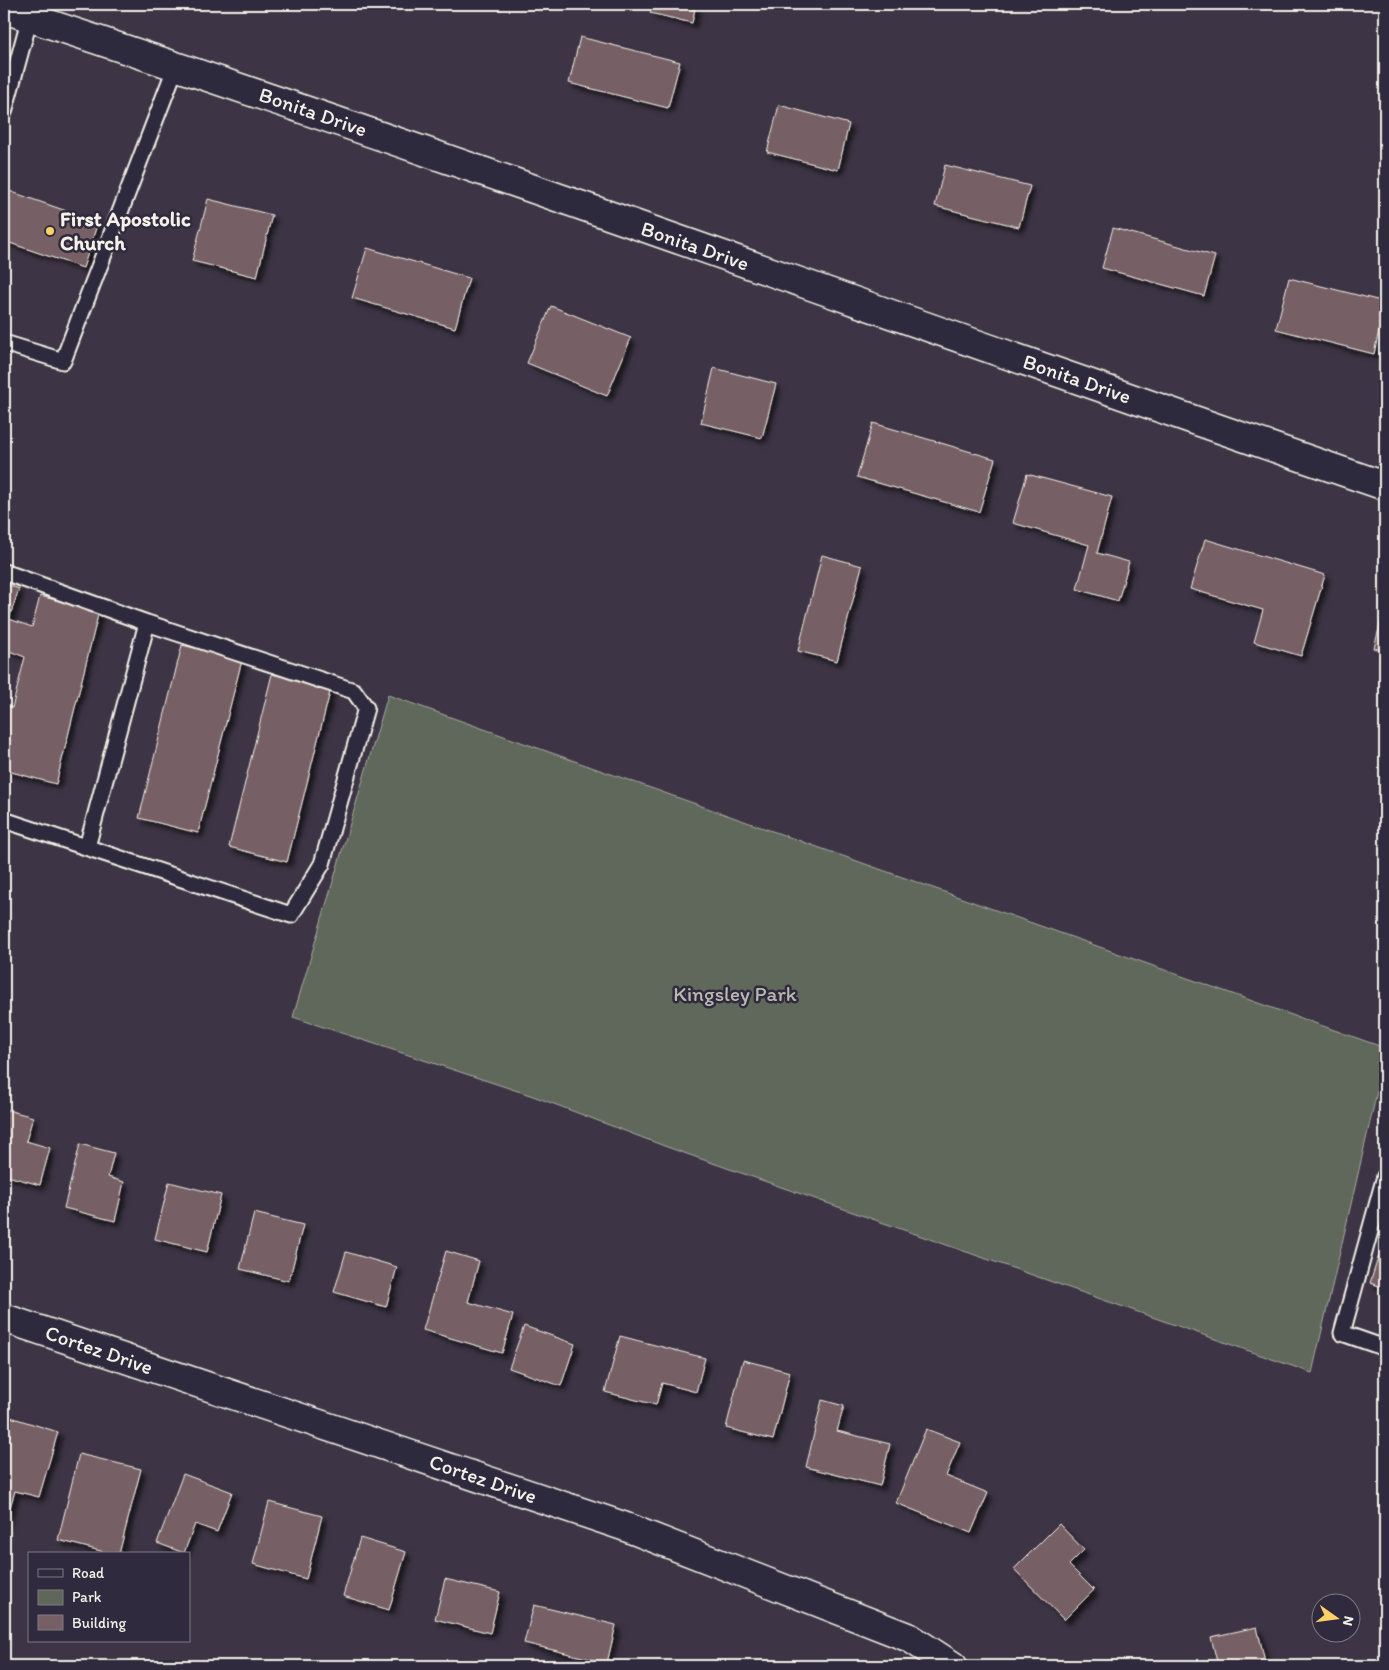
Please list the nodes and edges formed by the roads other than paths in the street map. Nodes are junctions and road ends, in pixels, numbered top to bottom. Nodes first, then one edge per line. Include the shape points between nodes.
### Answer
1 (4, 9) edge
2 (30, 17) junction
3 (176, 66) junction
4 (4, 112) edge
5 (4, 342) edge
6 (1385, 486) edge
7 (4, 572) edge
8 (147, 623) junction
9 (4, 820) edge
10 (87, 847) junction
11 (1385, 1176) edge
12 (4, 1318) edge
13 (1385, 1348) edge
14 (953, 1665) edge

1 - 2 street, Bonita Drive
2 - 3 street, Bonita Drive
2 - 4 lane
3 - 5 lane via 63,361
3 - 6 street, Bonita Drive
7 - 8 lane
8 - 10 lane
8 - 10 lane via 354,691 366,708 322,864 291,915
9 - 10 lane
11 - 13 lane via 1342,1332
12 - 14 street, Cortez Drive via 623,1526 910,1638

